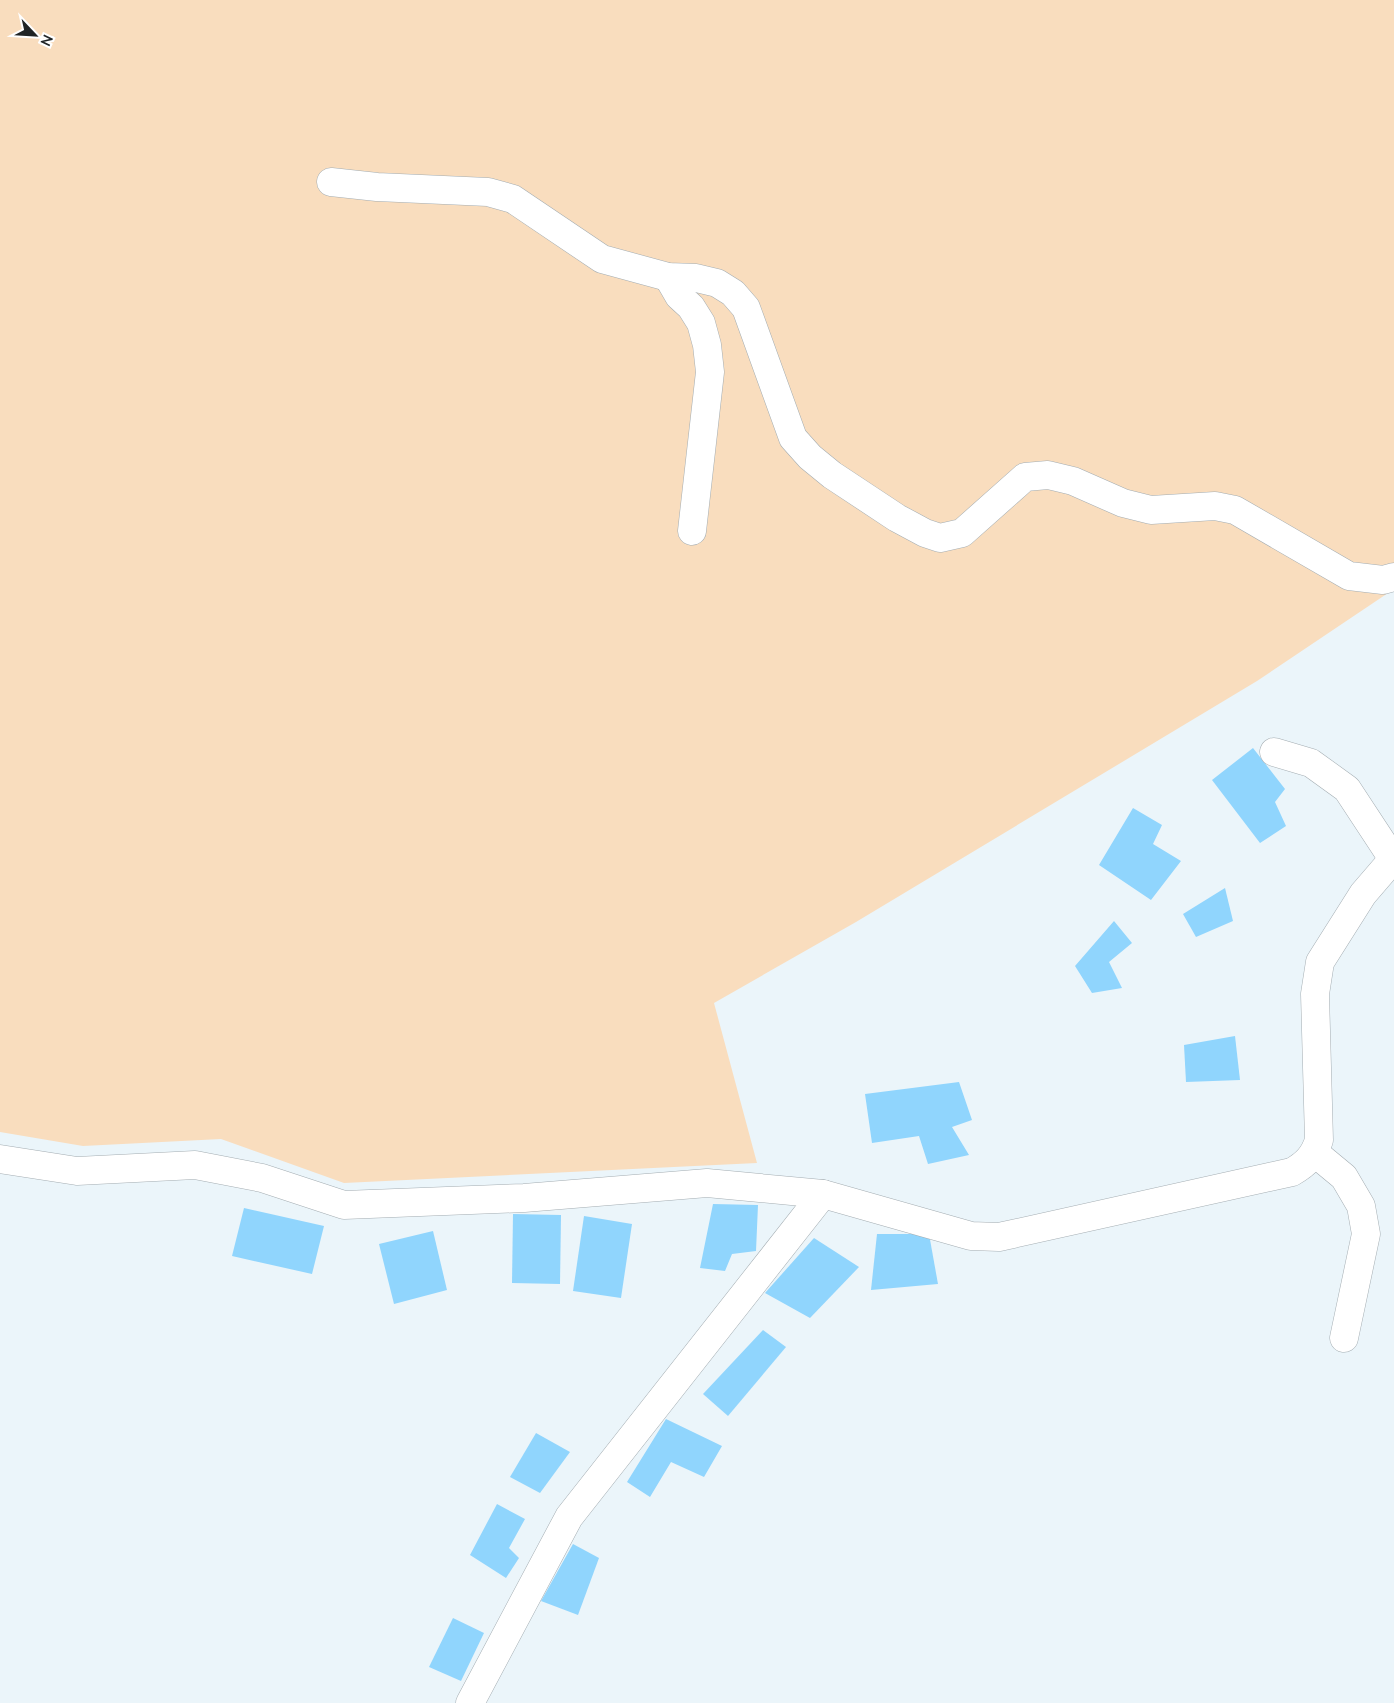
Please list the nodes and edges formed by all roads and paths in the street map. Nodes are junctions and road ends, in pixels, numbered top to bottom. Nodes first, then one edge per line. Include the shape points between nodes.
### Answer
1 (331, 182) dead end
2 (668, 277) junction
3 (692, 531) dead end
4 (1394, 577) edge
5 (1274, 752) dead end
6 (1393, 858) edge
7 (1315, 1153) junction
8 (0, 1159) edge
9 (823, 1194) junction
10 (1344, 1338) dead end
11 (470, 1703) edge

1 - 2 street via 488,192 513,199 602,260
2 - 3 street via 701,323 710,372
2 - 4 street via 710,281 733,293 746,308 793,438 832,475 925,533 940,538 962,533 1025,476 1048,475 1073,481 1122,503 1151,510 1215,506 1235,510 1349,576 1383,580
5 - 6 street via 1311,764 1347,789
6 - 7 street via 1363,894 1320,962 1315,994 1319,1140
7 - 9 street via 1304,1166 1292,1172 999,1237 971,1236
7 - 10 street via 1344,1177 1361,1206 1366,1234
8 - 9 street via 77,1171 194,1165 262,1178 344,1204 524,1198 707,1183
9 - 11 street via 569,1517

